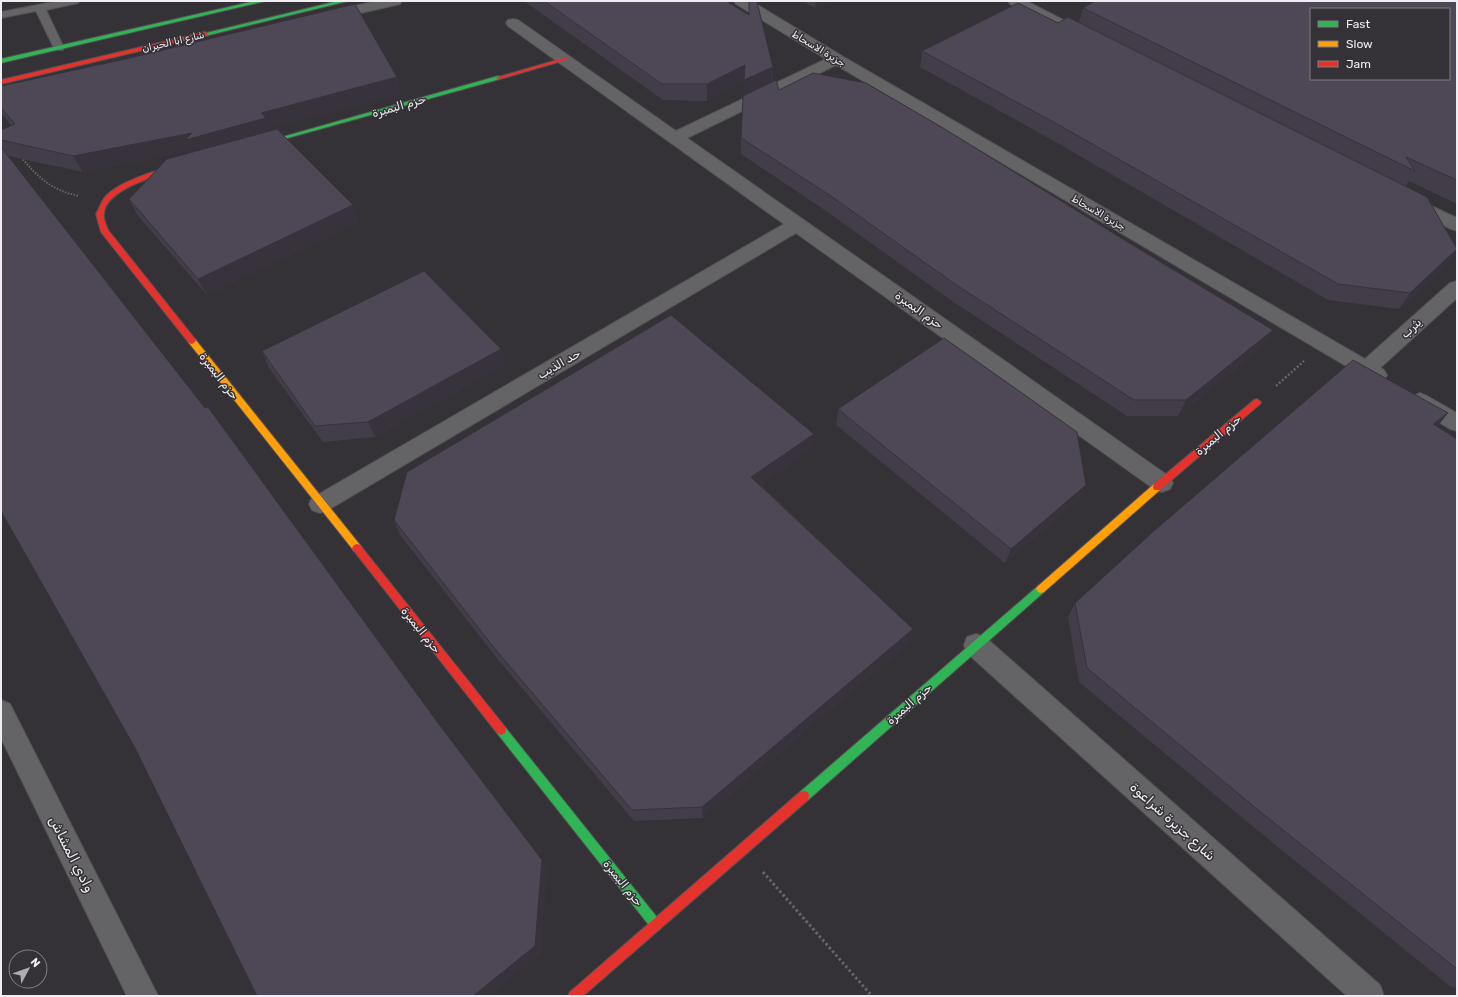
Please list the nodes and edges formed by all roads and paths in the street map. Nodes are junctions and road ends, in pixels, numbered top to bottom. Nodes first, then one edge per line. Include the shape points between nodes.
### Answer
1 (74, 1) edge
2 (263, 1) edge
3 (345, 1) edge
4 (395, 1) edge
5 (741, 1) edge
6 (1015, 1) edge
7 (40, 8) junction
8 (1, 15) edge
9 (513, 23) dead end
10 (1101, 44) edge
11 (59, 48) junction
12 (837, 59) junction
13 (566, 60) junction
14 (1, 61) edge
15 (1, 82) edge
16 (14, 94) edge
17 (676, 137) junction
18 (251, 147) edge
19 (21, 156) edge
20 (190, 164) edge
21 (1400, 196) edge
22 (107, 199) junction
23 (798, 224) junction
24 (1457, 225) edge
25 (1457, 287) edge
26 (1324, 344) junction
27 (1366, 369) junction
28 (1257, 402) joint
29 (1457, 423) edge
30 (1162, 483) junction
31 (320, 504) junction
32 (976, 645) junction
33 (1, 712) edge
34 (743, 848) junction
35 (656, 925) junction
36 (143, 996) edge
37 (574, 996) edge
38 (872, 996) edge
39 (1369, 996) edge

1 - 7 lane
2 - 11 street, شارع ابا الحيران
3 - 15 street, شارع ابا الحيران
4 - 16 street, شارع ابا الحيران
5 - 12 street, جزيرة الاسحاط
6 - 10 street
7 - 8 lane
7 - 11 lane
9 - 13 street, حزم البمبرة
11 - 14 street, شارع ابا الحيران
12 - 17 street
12 - 26 street, جزيرة الاسحاط
13 - 17 street, حزم البمبرة
13 - 18 street, حزم البمبرة
17 - 23 street, حزم البمبرة
19 - 22 path via 35,175 52,188 74,196
20 - 22 street via 151,175 119,189
21 - 24 street
22 - 31 street, حزم البمبرة via 100,214 104,230
23 - 30 street, حزم البمبرة
23 - 31 street, حد الذيب
25 - 27 street, يثرب
26 - 27 street, جزيرة الاسحاط
26 - 28 path
27 - 29 street, جزيرة الاسحاط
28 - 30 street, حزم البمبرة
30 - 32 street, حزم البمبرة
31 - 35 street, حزم البمبرة
32 - 34 street, حزم البمبرة
32 - 39 street, شارع جزيرة شراعوة
33 - 36 street, وادي المشاش
34 - 35 street, حزم البمبرة
34 - 38 path
35 - 37 street, حزم البمبرة

